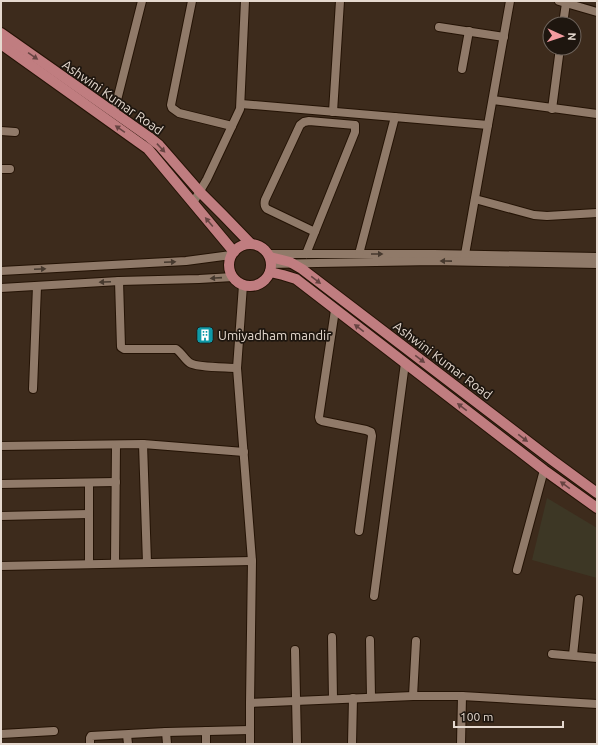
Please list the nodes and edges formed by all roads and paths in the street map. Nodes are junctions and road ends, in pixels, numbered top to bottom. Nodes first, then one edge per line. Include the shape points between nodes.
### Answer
1 (142, 1) edge
2 (192, 1) edge
3 (245, 1) edge
4 (340, 1) edge
5 (510, 1) edge
6 (563, 2) edge
7 (597, 12) edge
8 (563, 16) edge
9 (439, 26) dead end
10 (469, 31) junction
11 (1, 33) edge
12 (504, 37) junction
13 (1, 44) edge
14 (559, 56) edge
15 (462, 69) dead end
16 (493, 100) junction
17 (241, 104) junction
18 (552, 109) junction
19 (114, 112) junction
20 (334, 112) junction
21 (597, 114) edge
22 (394, 117) junction
23 (488, 125) junction
24 (232, 126) junction
25 (1, 131) edge
26 (15, 132) dead end
27 (1, 169) edge
28 (10, 170) dead end
29 (200, 192) junction
30 (475, 199) junction
31 (193, 203) junction
32 (597, 213) edge
33 (314, 232) junction
34 (250, 244) junction
35 (233, 253) junction
36 (306, 254) junction
37 (359, 254) junction
38 (597, 257) edge
39 (465, 258) junction
40 (270, 262) junction
41 (292, 263) junction
42 (597, 264) edge
43 (1, 271) edge
44 (233, 277) junction
45 (119, 282) junction
46 (243, 285) junction
47 (36, 286) junction
48 (1, 288) edge
49 (335, 310) junction
50 (405, 363) junction
51 (238, 368) junction
52 (33, 389) dead end
53 (143, 444) junction
54 (116, 445) junction
55 (1, 446) edge
56 (244, 452) junction
57 (544, 470) junction
58 (116, 482) junction
59 (89, 483) junction
60 (1, 484) edge
61 (597, 493) edge
62 (597, 508) edge
63 (89, 514) junction
64 (1, 516) edge
65 (359, 531) dead end
66 (252, 561) junction
67 (147, 563) junction
68 (90, 564) junction
69 (115, 564) junction
70 (1, 566) edge
71 (517, 570) dead end
72 (374, 596) dead end
73 (579, 598) dead end
74 (332, 637) dead end
75 (370, 640) dead end
76 (416, 641) dead end
77 (295, 650) dead end
78 (552, 654) dead end
79 (573, 655) junction
80 (597, 658) edge
81 (412, 696) junction
82 (462, 696) junction
83 (371, 697) junction
84 (353, 698) junction
85 (333, 699) junction
86 (296, 700) junction
87 (250, 703) junction
88 (597, 704) edge
89 (250, 730) junction
90 (54, 731) dead end
91 (206, 731) junction
92 (166, 732) junction
93 (1, 734) edge
94 (127, 735) junction
95 (90, 744) edge
96 (128, 744) edge
97 (167, 744) edge
98 (206, 744) edge
99 (250, 744) edge
100 (297, 744) edge
101 (352, 744) edge
102 (461, 744) edge

1 - 19 street
2 - 24 street via 171,105 179,113
3 - 17 street
4 - 20 street
5 - 12 street
6 - 7 street
6 - 8 street
9 - 10 street
10 - 12 street
10 - 15 street
11 -> 19 main road, Ashwini Kumar Road
12 - 16 street
31 -> 13 main road, Ashwini Kumar Road via 148,149
14 - 18 street
16 - 18 street
16 - 23 street
17 - 20 street
17 - 24 street
18 - 21 street
19 -> 29 main road, Ashwini Kumar Road via 159,145
20 - 22 street
22 - 23 street
22 - 37 street
23 - 30 street
24 - 29 street
25 - 26 street
27 - 28 street
29 - 31 street
29 - 34 main road, Ashwini Kumar Road
30 - 32 street via 534,215
30 - 39 street
35 -> 31 main road, Ashwini Kumar Road
33 - 33 street via 355,132 355,126 309,121 300,125 265,200 267,209
33 - 36 street
34 - 35 main road via 245,244
34 - 40 main road via 262,247
43 -> 35 street via 186,261
35 - 44 main road via 229,266
36 - 37 street
36 - 40 street
37 -> 39 street
38 - 39 street
39 -> 41 street
39 - 42 street
40 - 41 main road, Ashwini Kumar Road
40 - 46 main road via 267,278 262,283 256,286
40 - 49 main road, Ashwini Kumar Road
41 -> 61 main road, Ashwini Kumar Road
44 -> 45 street
44 - 46 main road
45 -> 47 street
45 - 51 street via 121,347 176,349 191,364
46 - 51 street
47 - 48 street
47 - 52 street
50 -> 49 main road, Ashwini Kumar Road
49 - 65 street via 319,417 322,421 371,432
57 -> 50 main road, Ashwini Kumar Road
50 - 72 street
51 - 56 street
53 - 54 street
53 - 56 street
53 - 67 street
54 - 55 street
54 - 58 street
56 - 66 street
62 -> 57 main road, Ashwini Kumar Road
57 - 71 street
58 - 59 street
58 - 69 street
59 - 60 street
59 - 63 street
63 - 64 street
63 - 68 street
66 - 67 street
66 - 87 street
67 - 69 street
68 - 69 street
68 - 70 street
73 - 79 street
74 - 85 street
75 - 83 street
76 - 81 street
77 - 86 street
78 - 79 street
79 - 80 street
81 - 82 street
81 - 83 street
82 - 88 street
82 - 102 street
83 - 84 street
84 - 85 street
84 - 101 street
85 - 86 street
86 - 87 street
86 - 100 street
87 - 89 street
89 - 91 street
89 - 99 street
90 - 93 street
91 - 92 street
91 - 98 street
92 - 94 street
92 - 97 street
94 - 95 street via 91,736
94 - 96 street

